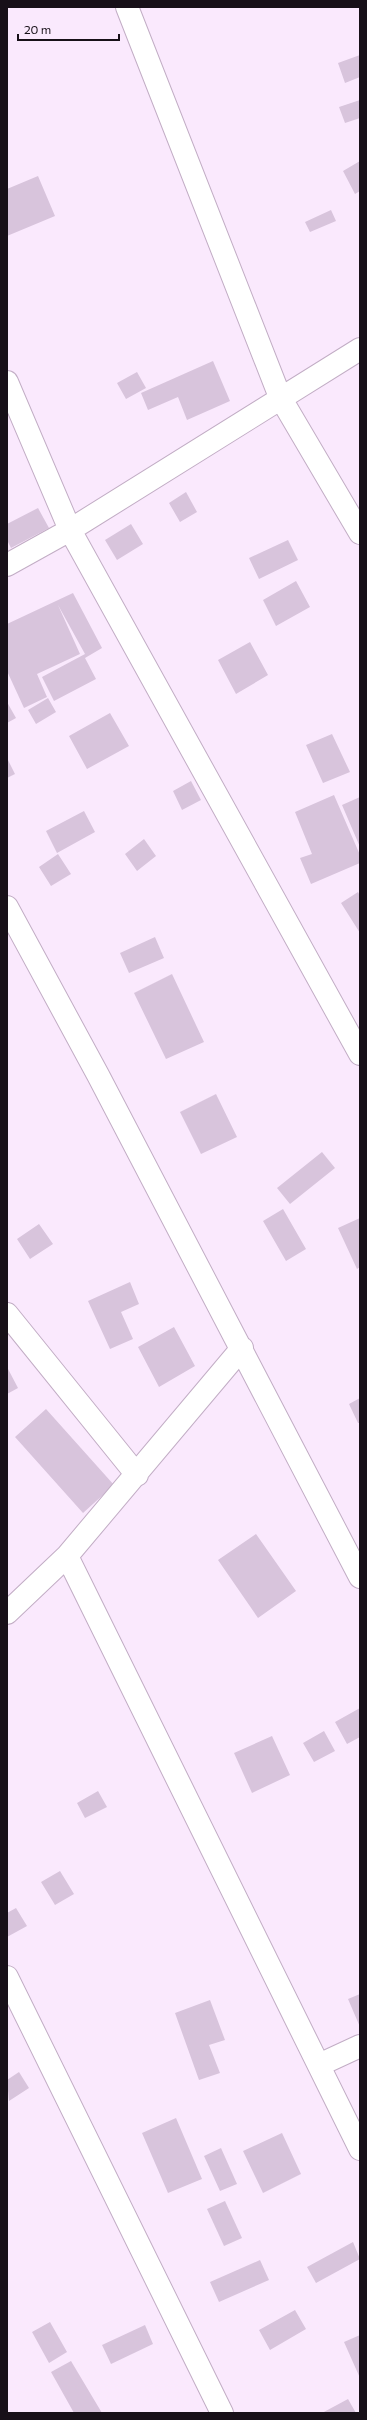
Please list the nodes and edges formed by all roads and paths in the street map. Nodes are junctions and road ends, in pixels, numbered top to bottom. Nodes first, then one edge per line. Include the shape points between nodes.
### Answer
1 (128, 7) edge
2 (360, 349) edge
3 (7, 382) edge
4 (280, 397) junction
5 (70, 530) junction
6 (360, 533) edge
7 (7, 565) edge
8 (7, 907) edge
9 (360, 1054) edge
10 (7, 1314) edge
11 (242, 1348) junction
12 (137, 1475) junction
13 (67, 1556) junction
14 (360, 1578) edge
15 (7, 1613) edge
16 (7, 1977) edge
17 (360, 2046) edge
18 (319, 2065) junction
19 (360, 2149) edge
20 (222, 2413) edge

1 - 4 street
2 - 4 street
3 - 5 street
4 - 5 street
4 - 6 street
5 - 7 street
5 - 9 street
8 - 11 street
10 - 12 street
11 - 12 street
11 - 14 street
12 - 13 street
13 - 15 street
13 - 18 street
16 - 20 street
17 - 18 street
18 - 19 street

